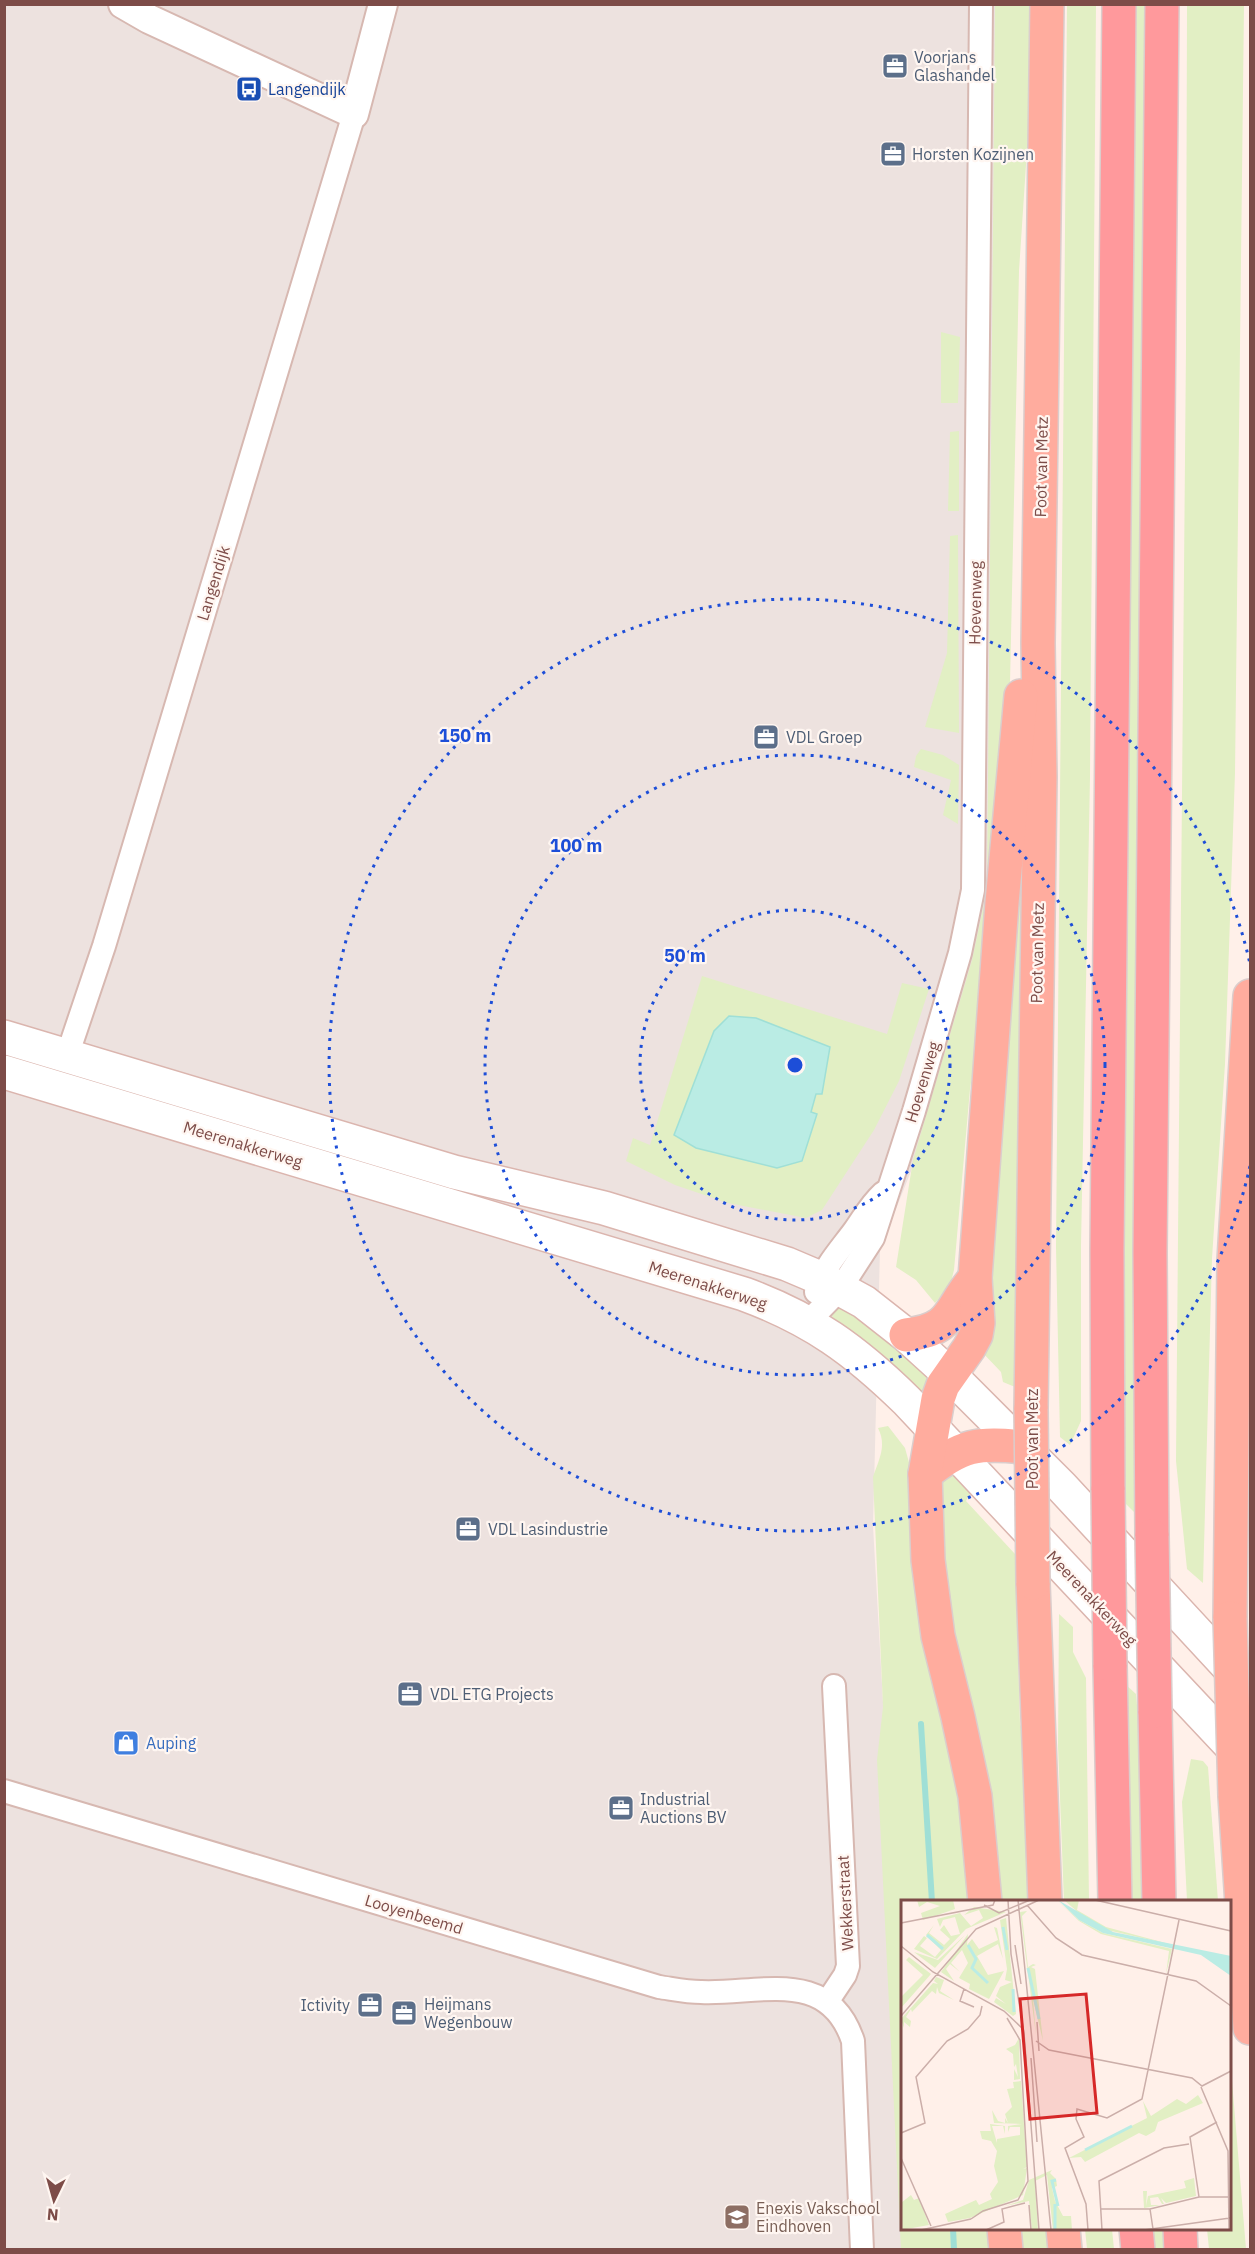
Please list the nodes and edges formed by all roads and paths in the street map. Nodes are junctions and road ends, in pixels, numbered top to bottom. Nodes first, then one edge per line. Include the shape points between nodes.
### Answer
1 (123, 4) edge
2 (382, 4) edge
3 (981, 4) edge
4 (1047, 4) edge
5 (1119, 4) edge
6 (1162, 4) edge
7 (354, 114) junction
8 (1038, 643) junction
9 (1251, 996) edge
10 (4, 1037) edge
11 (67, 1056) junction
12 (4, 1072) edge
13 (975, 1278) junction
14 (830, 1283) junction
15 (808, 1322) junction
16 (906, 1335) junction
17 (951, 1375) junction
18 (932, 1428) junction
19 (1023, 1447) junction
20 (955, 1452) junction
21 (925, 1474) junction
22 (834, 1686) dead end
23 (1251, 1690) edge
24 (1248, 1761) edge
25 (4, 1791) edge
26 (985, 1900) edge
27 (1045, 1900) edge
28 (1115, 1900) edge
29 (1159, 1900) edge
30 (827, 2002) junction
31 (1251, 2028) edge
32 (1004, 2230) edge
33 (1064, 2230) edge
34 (1136, 2230) edge
35 (1180, 2230) edge
36 (862, 2250) edge
37 (1006, 2250) edge
38 (1065, 2250) edge
39 (1138, 2250) edge
40 (1181, 2250) edge

1 - 7 street
2 - 7 street, Langendijk
3 - 14 street, Hoevenweg via 972,890 960,953 873,1238
4 - 8 highway, Poot van Metz
5 - 28 highway, bridge via 1107,1250
6 - 29 highway, bridge via 1150,1254
7 - 11 street, Langendijk via 104,946
8 - 13 highway via 1019,700
8 - 27 highway, Poot van Metz, bridge via 1040,777 1031,1409
9 - 31 highway, bridge via 1234,1260 1230,1618 1235,1796
10 - 11 main road, Meerenakkerweg
11 - 14 main road, Meerenakkerweg via 454,1172 604,1208 787,1264
12 - 15 main road, Meerenakkerweg via 744,1294
13 - 16 highway via 944,1321 921,1333
13 - 17 highway via 976,1335
14 - 15 street, Hoevenweg
14 - 16 main road, Meerenakkerweg via 864,1302
15 - 18 main road, Meerenakkerweg via 866,1362
16 - 17 main road, Meerenakkerweg
17 - 18 highway via 943,1385
17 - 19 main road, Meerenakkerweg
18 - 20 main road, Meerenakkerweg
18 - 21 highway
19 - 20 highway via 972,1446
19 - 23 main road, Meerenakkerweg
20 - 21 highway
20 - 24 main road, Meerenakkerweg
21 - 26 highway via 928,1560 938,1636 975,1796
22 - 30 street, Wekkerstraat via 848,1966
25 - 30 street, Looyenbeemd via 659,1988 701,1992 793,1989
30 - 36 street via 846,2024 853,2041
32 - 37 highway
33 - 38 highway
34 - 39 highway
35 - 40 highway

